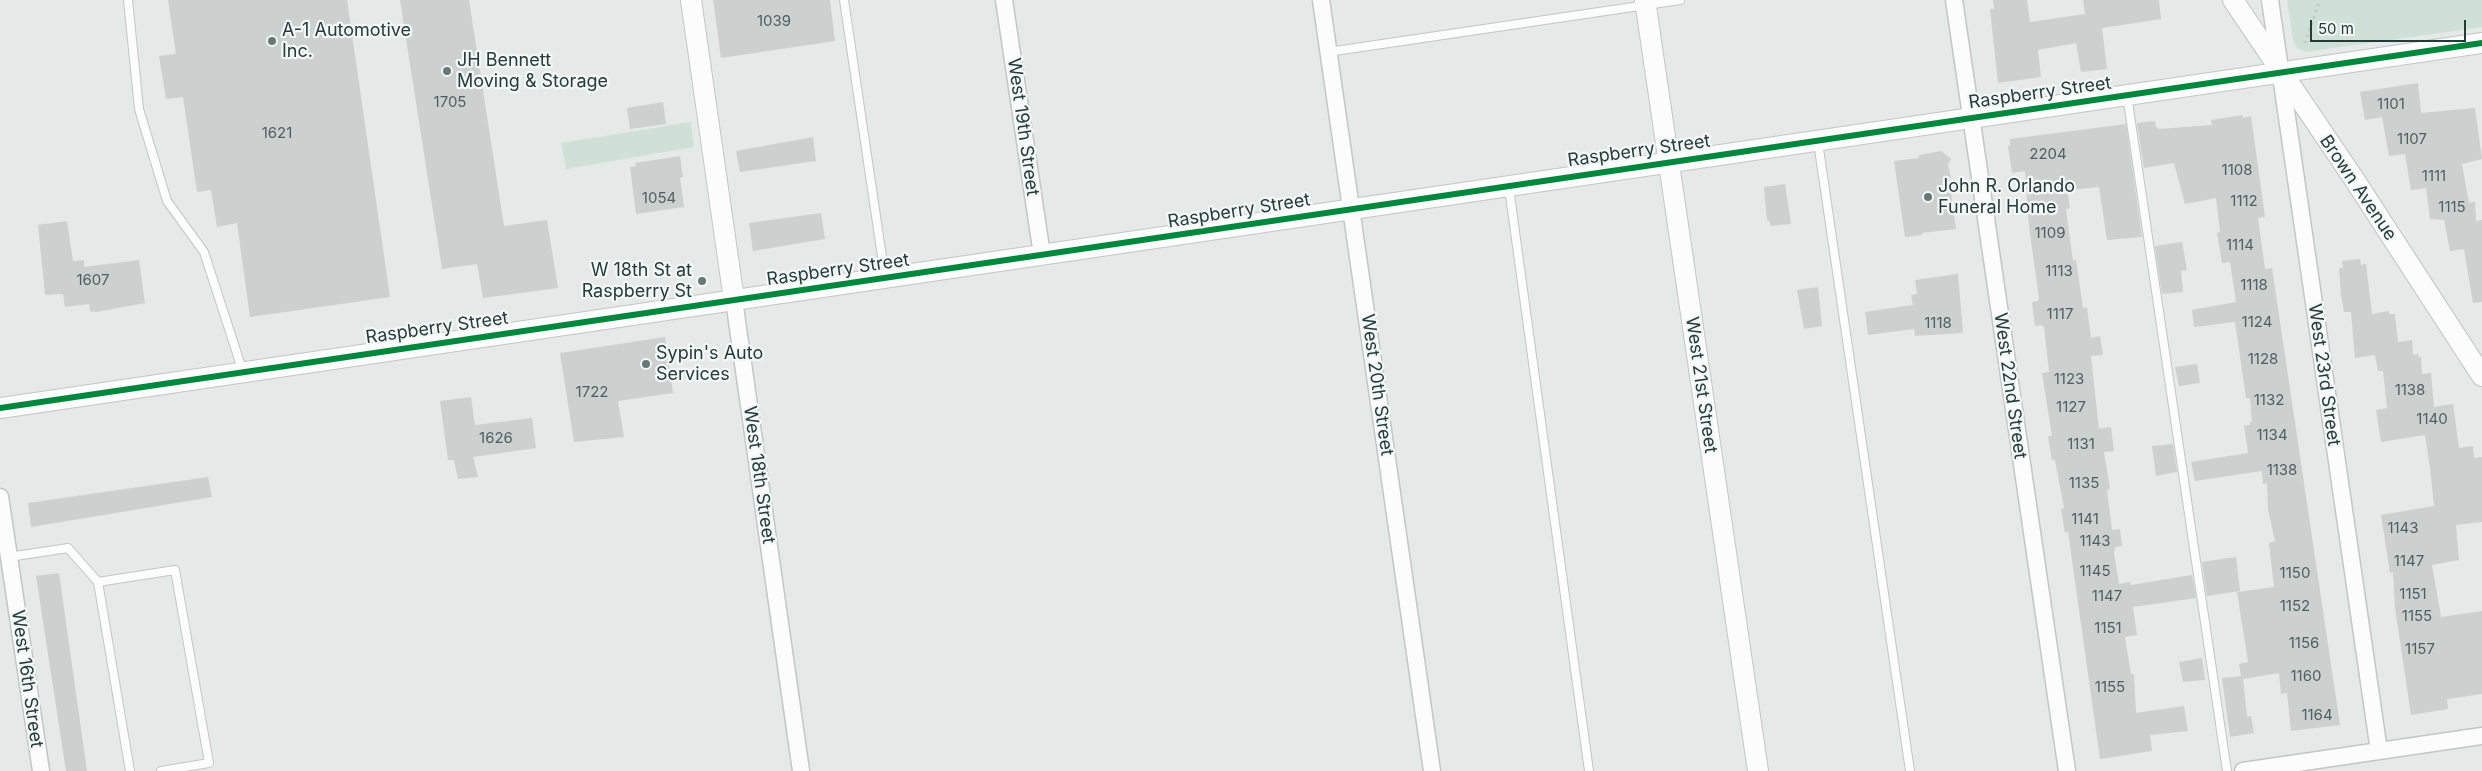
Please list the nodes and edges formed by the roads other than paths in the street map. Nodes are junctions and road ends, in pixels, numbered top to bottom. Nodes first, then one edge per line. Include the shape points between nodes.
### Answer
1 (128, 0) edge
2 (691, 0) edge
3 (844, 0) edge
4 (1004, 0) edge
5 (1321, 0) edge
6 (1680, 0) edge
7 (1954, 0) edge
8 (2233, 0) edge
9 (2270, 0) edge
10 (1645, 2) edge
11 (2482, 43) edge
12 (1328, 52) junction
13 (2280, 72) junction
14 (2127, 95) junction
15 (1971, 118) junction
16 (1818, 140) junction
17 (1669, 162) junction
18 (1509, 186) junction
19 (1352, 209) junction
20 (1042, 255) junction
21 (885, 278) junction
22 (734, 300) junction
23 (242, 372) junction
24 (2482, 376) edge
25 (0, 408) edge
26 (0, 497) edge
27 (9, 557) junction
28 (98, 582) junction
29 (2482, 736) edge
30 (2379, 751) junction
31 (41, 771) edge
32 (130, 771) edge
33 (161, 771) edge
34 (801, 771) edge
35 (1432, 771) edge
36 (1589, 771) edge
37 (1758, 771) edge
38 (1910, 771) edge
39 (2067, 771) edge
40 (2227, 771) edge
41 (2242, 771) edge

1 - 23 lane via 139,109 164,192 204,252
2 - 22 street, West 18th Street
3 - 21 lane
4 - 20 street, West 19th Street
5 - 12 street, West 20th Street
6 - 10 lane
7 - 15 street, West 22nd Street
8 - 13 street, Brown Avenue
9 - 13 street, West 23rd Street
10 - 12 lane
10 - 17 street, West 21st Street
11 - 13 street, Raspberry Street
12 - 19 street, West 20th Street
13 - 14 street, Raspberry Street
13 - 24 street, Brown Avenue
13 - 30 street, West 23rd Street
14 - 15 street, Raspberry Street
14 - 40 lane
15 - 16 street, Raspberry Street
15 - 39 street, West 22nd Street
16 - 17 street, Raspberry Street
16 - 38 lane
17 - 18 street, Raspberry Street
17 - 37 street, West 21st Street
18 - 19 street, Raspberry Street
18 - 36 lane
19 - 20 street, Raspberry Street
19 - 35 street, West 20th Street
20 - 21 street, Raspberry Street
21 - 22 street, Raspberry Street
22 - 23 street, Raspberry Street
22 - 34 street, West 18th Street
23 - 25 street, Raspberry Street
26 - 27 street, West 16th Street
27 - 28 lane via 68,548
27 - 31 street, West 16th Street
28 - 32 lane
28 - 33 lane via 175,570 209,763
29 - 30 street
30 - 41 street

